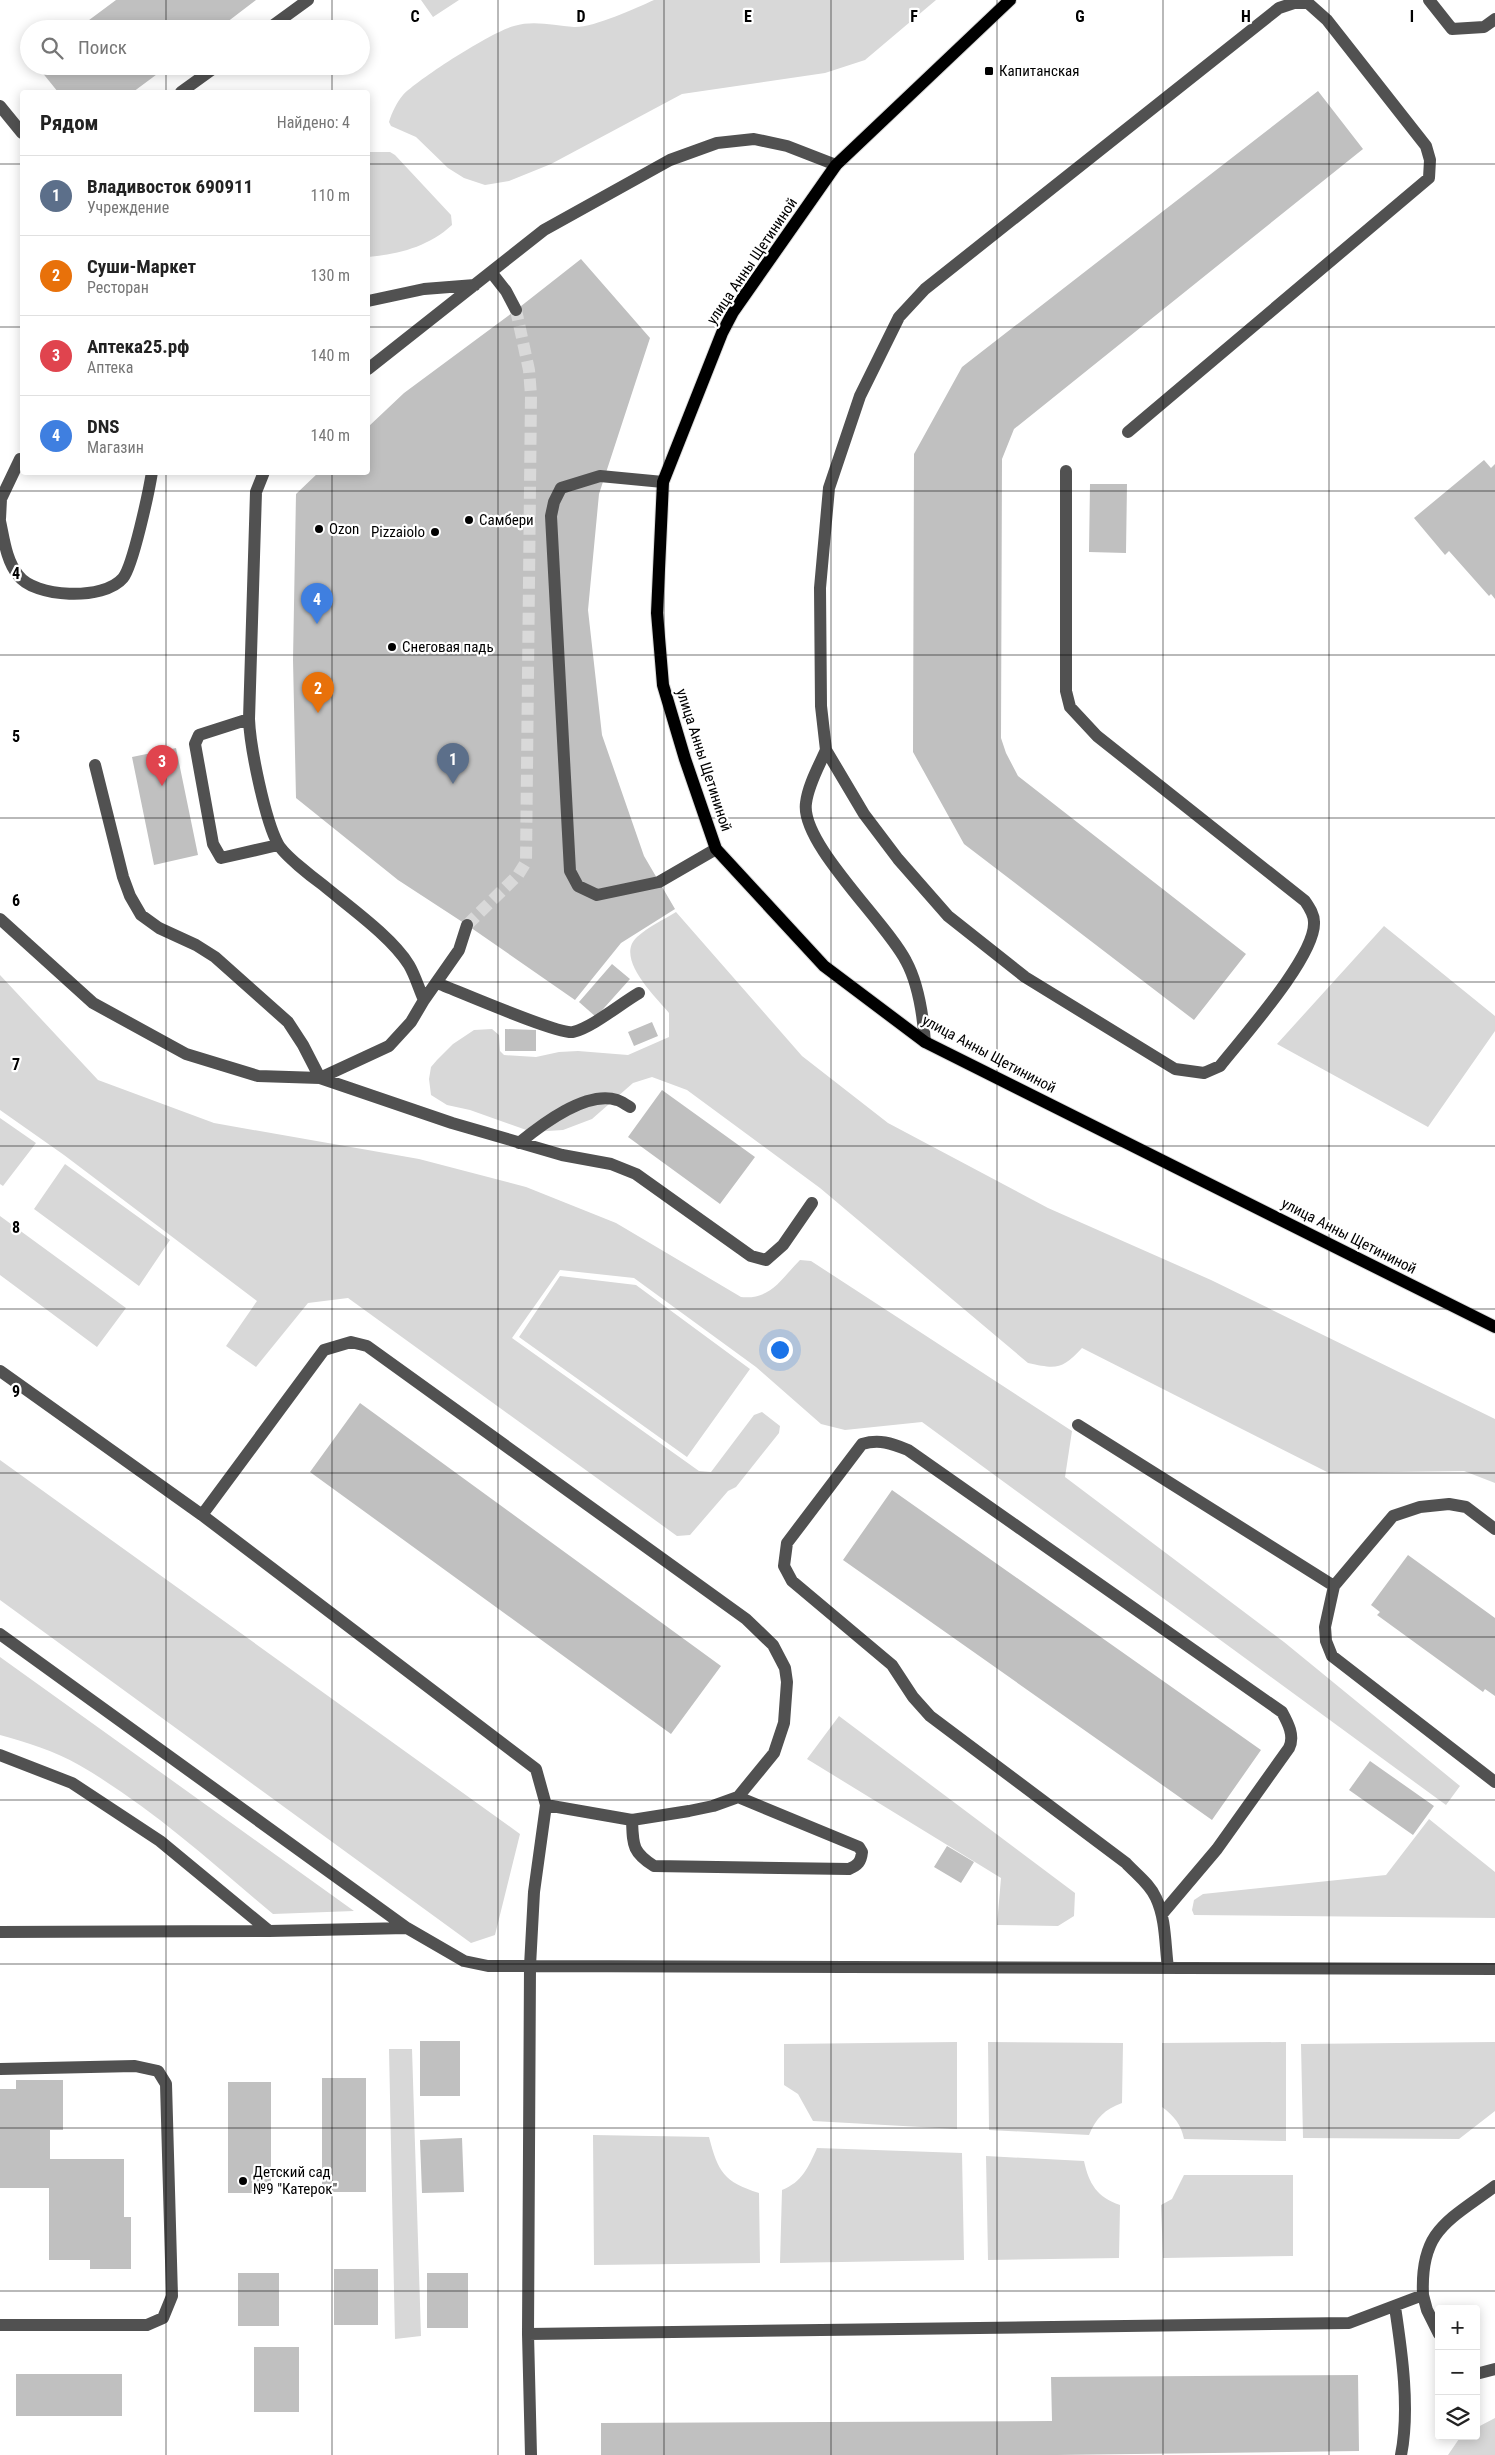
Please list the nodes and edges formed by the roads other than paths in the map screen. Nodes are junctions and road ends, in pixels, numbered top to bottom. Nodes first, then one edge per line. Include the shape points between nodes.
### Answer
1 (308, 0) edge
2 (1010, 0) edge
3 (1429, 0) edge
4 (1495, 19) edge
5 (280, 20) edge
6 (205, 75) edge
7 (184, 90) edge
8 (1, 109) edge
9 (20, 131) edge
10 (836, 165) junction
11 (491, 272) junction
12 (475, 285) junction
13 (370, 301) edge
14 (516, 310) tunnel mouth
15 (370, 368) edge
16 (1128, 432) dead end
17 (20, 459) dead end
18 (1066, 471) dead end
19 (151, 475) edge
20 (263, 475) edge
21 (663, 482) junction
22 (0, 520) edge
23 (248, 719) junction
24 (826, 750) junction
25 (95, 766) dead end
26 (278, 845) junction
27 (716, 849) junction
28 (0, 919) edge
29 (467, 925) tunnel mouth
30 (437, 983) junction
31 (639, 993) dead end
32 (424, 1000) junction
33 (925, 1042) junction
34 (320, 1078) junction
35 (630, 1107) dead end
36 (519, 1143) junction
37 (812, 1203) dead end
38 (1495, 1327) edge
39 (0, 1371) edge
40 (1078, 1425) dead end
41 (202, 1515) junction
42 (1495, 1529) edge
43 (1334, 1586) junction
44 (0, 1634) edge
45 (0, 1755) edge
46 (1495, 1782) edge
47 (738, 1796) junction
48 (546, 1805) junction
49 (632, 1820) junction
50 (1162, 1914) junction
51 (407, 1928) junction
52 (269, 1931) junction
53 (0, 1932) edge
54 (530, 1966) junction
55 (1168, 1968) junction
56 (1495, 1968) edge
57 (0, 2069) edge
58 (1495, 2186) edge
59 (1423, 2295) junction
60 (1395, 2307) junction
61 (0, 2325) edge
62 (1435, 2326) edge
63 (528, 2334) junction
64 (1495, 2369) edge
65 (1480, 2373) edge
66 (531, 2455) edge
67 (1401, 2455) edge

1 - 5 lane
2 - 10 main road, улица Анны Щетининой
3 - 4 lane via 1452,29 1484,27
6 - 7 lane
8 - 9 lane
10 - 11 lane via 788,146 754,139 717,143 670,160 544,230
10 - 21 main road, улица Анны Щетининой via 733,312
11 - 12 lane
11 - 14 lane
12 - 13 lane via 424,289
12 - 15 lane
16 - 24 lane via 1429,178 1430,160 1426,146 1327,20 1308,3 1279,8 976,247 925,289 899,316 860,396 829,488 820,588 821,706
17 - 22 lane via 1,499
18 - 24 lane via 1066,692 1070,707 1097,736 1305,901 1314,921 1313,933 1289,981 1220,1066 1204,1073 1175,1069 1025,977 948,916 864,814
19 - 22 lane via 123,578 95,594 47,592 18,577 7,553
20 - 23 lane via 256,492
21 - 27 main road, улица Анны Щетининой via 657,613 663,685
21 - 27 lane via 600,476 561,488 554,502 551,516 570,872 578,886 597,894 659,882
23 - 26 lane via 266,808
23 - 26 lane via 199,735 195,744 213,844 221,858
24 - 33 lane via 805,804 807,820 822,848 906,960 921,1006
25 - 34 lane via 123,877 141,915 158,928 215,957 288,1022
26 - 32 lane via 393,946 409,964
27 - 33 main road, улица Анны Щетининой via 824,966
28 - 34 lane via 93,1002 186,1054 258,1076
29 - 30 lane via 459,950
30 - 31 lane via 548,1028 570,1032 581,1029
30 - 32 lane
32 - 34 lane via 411,1022 389,1046
33 - 38 main road, улица Анны Щетининой
34 - 36 lane
35 - 36 lane via 608,1098 583,1104 548,1119
36 - 37 lane via 612,1164 636,1174 751,1256 766,1260 783,1245
39 - 41 lane
40 - 43 lane
41 - 47 lane via 324,1350 351,1342 367,1346 746,1619 773,1645 785,1668 787,1682 784,1723 774,1753
41 - 48 lane via 536,1769
42 - 43 lane via 1466,1507 1449,1504 1420,1506 1393,1516
43 - 46 lane via 1325,1627 1332,1656
44 - 51 lane
45 - 52 lane via 72,1783 160,1841
47 - 49 lane via 697,1810
47 - 49 lane via 859,1847 862,1859 858,1865 849,1868 654,1866 640,1857 633,1846
48 - 49 lane
48 - 54 lane via 534,1892
50 - 50 lane via 1217,1849 1289,1748 1292,1742 1289,1726 1282,1712 908,1450 875,1440 862,1444 788,1542 784,1566 792,1581 892,1665 930,1716 1126,1863 1148,1886
50 - 55 lane
51 - 52 lane
51 - 54 lane via 464,1961
52 - 53 lane
54 - 55 lane
54 - 63 lane
55 - 56 lane
57 - 61 lane via 135,2066 158,2071 166,2084 172,2296 163,2318 147,2325
58 - 59 lane via 1441,2226 1426,2250
59 - 60 lane
59 - 62 lane
60 - 63 lane via 1349,2323
60 - 67 lane via 1404,2425
63 - 66 lane
64 - 65 lane

